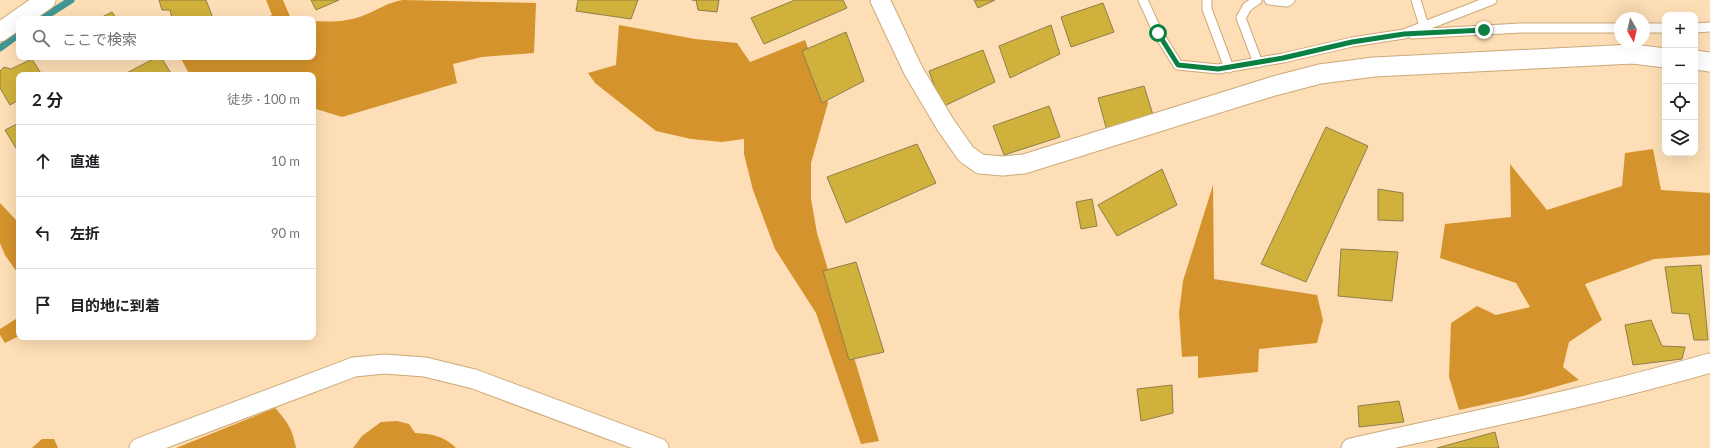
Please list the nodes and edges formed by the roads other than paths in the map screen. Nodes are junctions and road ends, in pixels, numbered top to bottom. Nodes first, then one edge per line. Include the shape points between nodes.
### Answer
1 (46, 0) edge
2 (880, 0) edge
3 (1143, 0) edge
4 (1207, 0) edge
5 (1256, 0) edge
6 (1269, 0) edge
7 (1290, 0) edge
8 (1416, 0) edge
9 (1492, 0) edge
10 (23, 16) edge
11 (16, 21) edge
12 (1424, 26) junction
13 (1710, 27) edge
14 (1614, 28) edge
15 (1650, 28) edge
16 (1662, 28) edge
17 (1698, 28) edge
18 (0, 32) edge
19 (1404, 34) junction
20 (1662, 58) edge
21 (1698, 60) edge
22 (1710, 62) edge
23 (1258, 63) junction
24 (1229, 68) junction
25 (1710, 363) edge
26 (139, 448) edge
27 (659, 448) edge
28 (1351, 448) edge

1 - 10 street
2 - 20 street via 913,70 944,124 966,154 980,164 1003,166 1024,164 1320,74 1374,67 1633,54
3 - 24 lane via 1158,33 1178,65
4 - 24 lane via 1207,10
5 - 23 lane via 1247,7 1242,18
6 - 7 lane
8 - 12 lane
9 - 12 lane
11 - 18 street
12 - 19 lane
13 - 17 lane
14 - 19 lane via 1521,28
15 - 16 lane
19 - 23 lane via 1352,42
21 - 22 street
23 - 24 lane
25 - 28 street via 1517,412
26 - 27 street via 354,367 385,364 425,367 474,379

